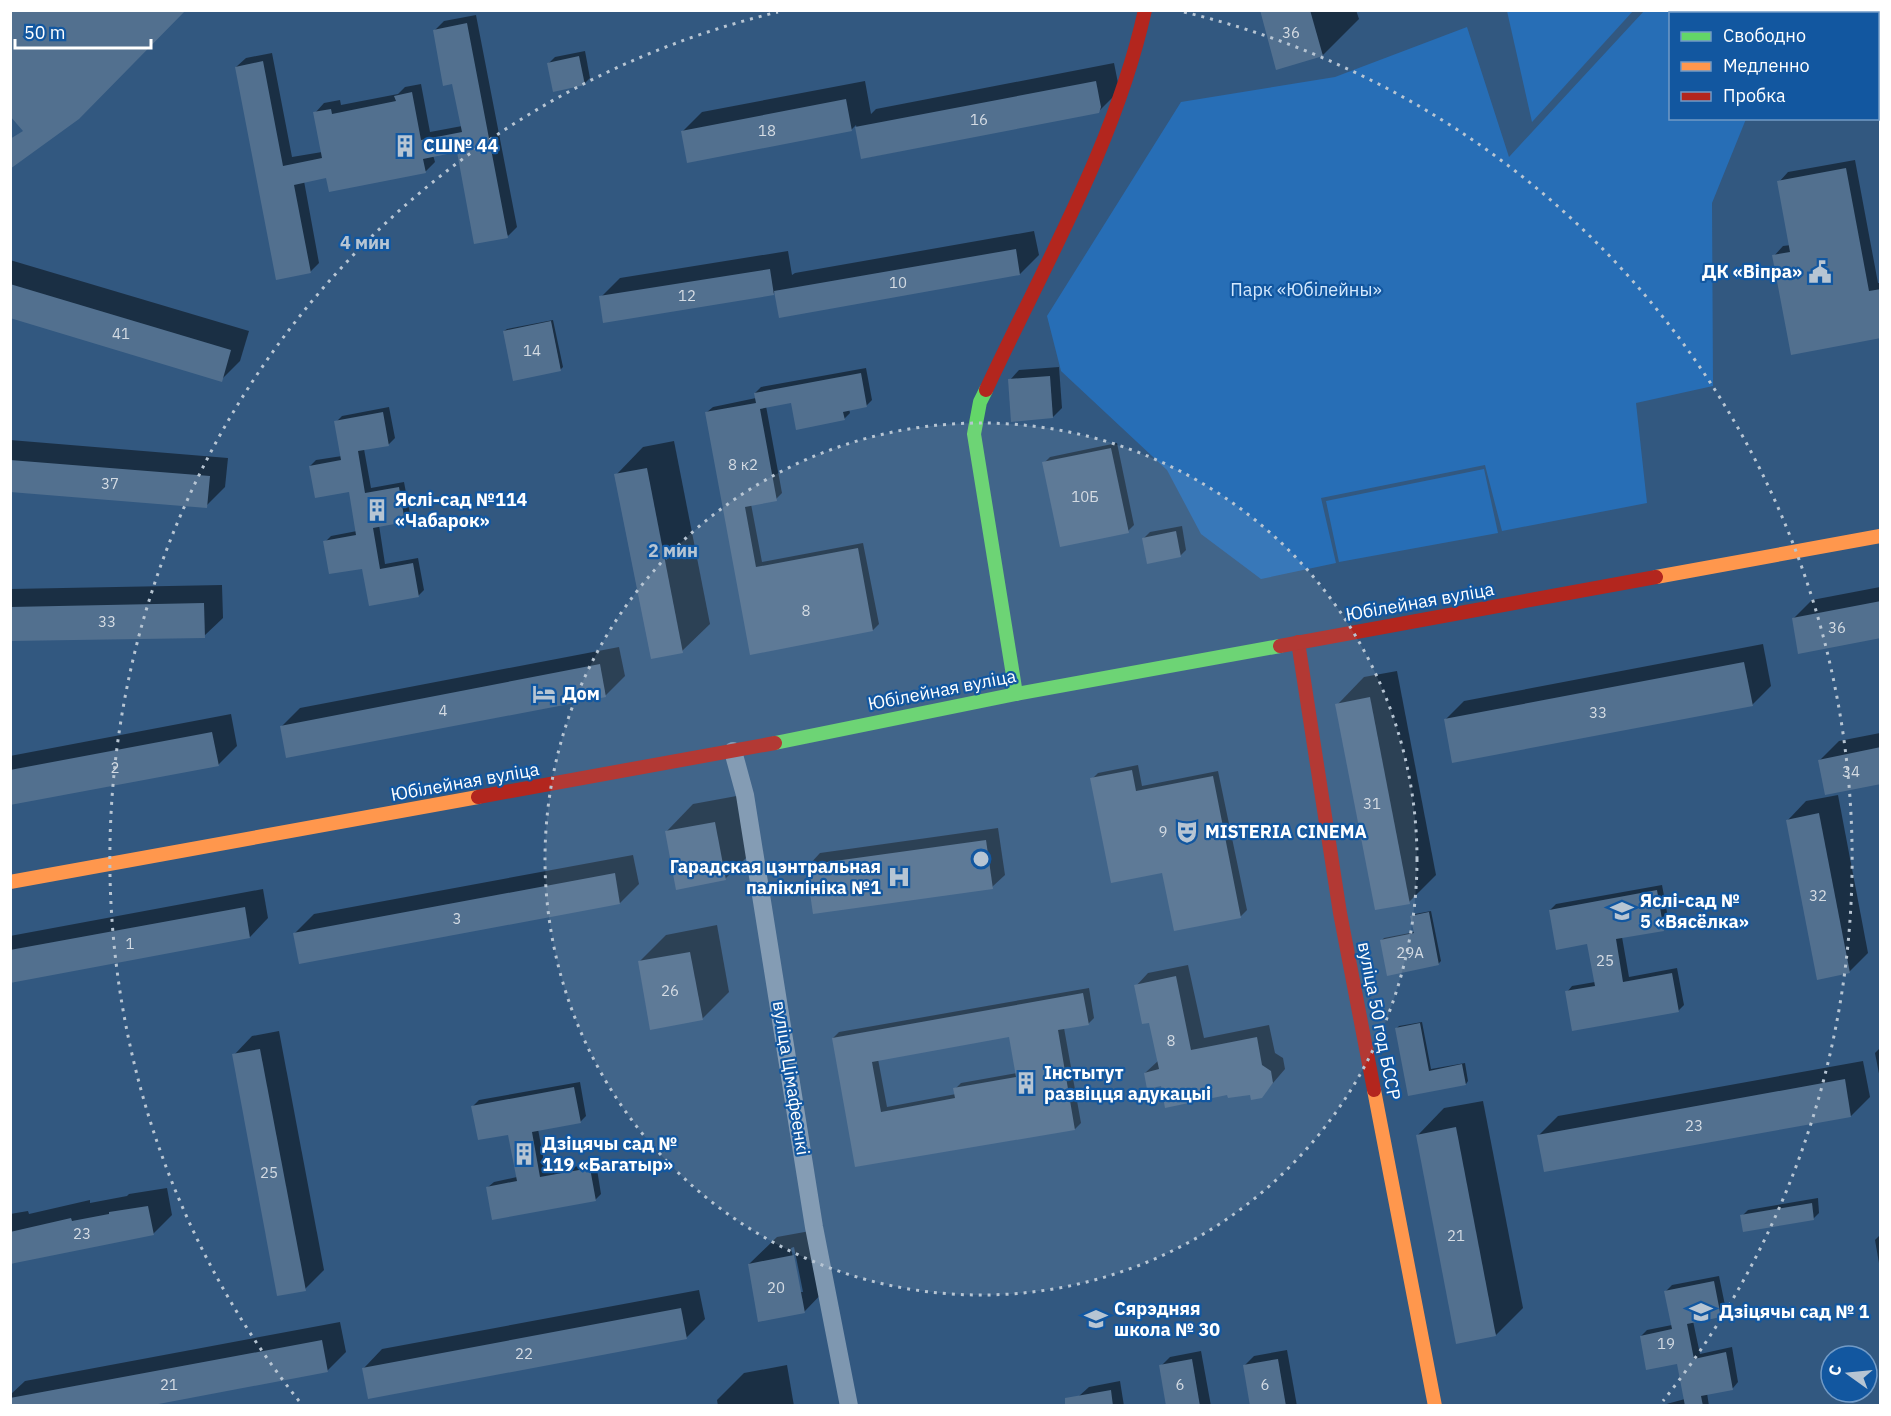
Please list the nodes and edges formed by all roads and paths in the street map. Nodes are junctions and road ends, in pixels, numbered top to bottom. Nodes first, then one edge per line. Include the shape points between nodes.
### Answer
1 (1144, 10) edge
2 (1881, 536) edge
3 (1298, 642) junction
4 (1016, 694) junction
5 (733, 751) junction
6 (10, 882) edge
7 (849, 1406) edge
8 (1435, 1406) edge

1 - 4 main road via 1138,44 1112,124 980,402 974,434
2 - 3 main road, Юбілейная вуліца
3 - 4 main road, Юбілейная вуліца
3 - 8 main road, вуліца 50 год БССР via 1340,913
4 - 5 main road, Юбілейная вуліца
5 - 6 main road, Юбілейная вуліца
5 - 7 street, вуліца Цімафеенкі via 745,795 814,1227

